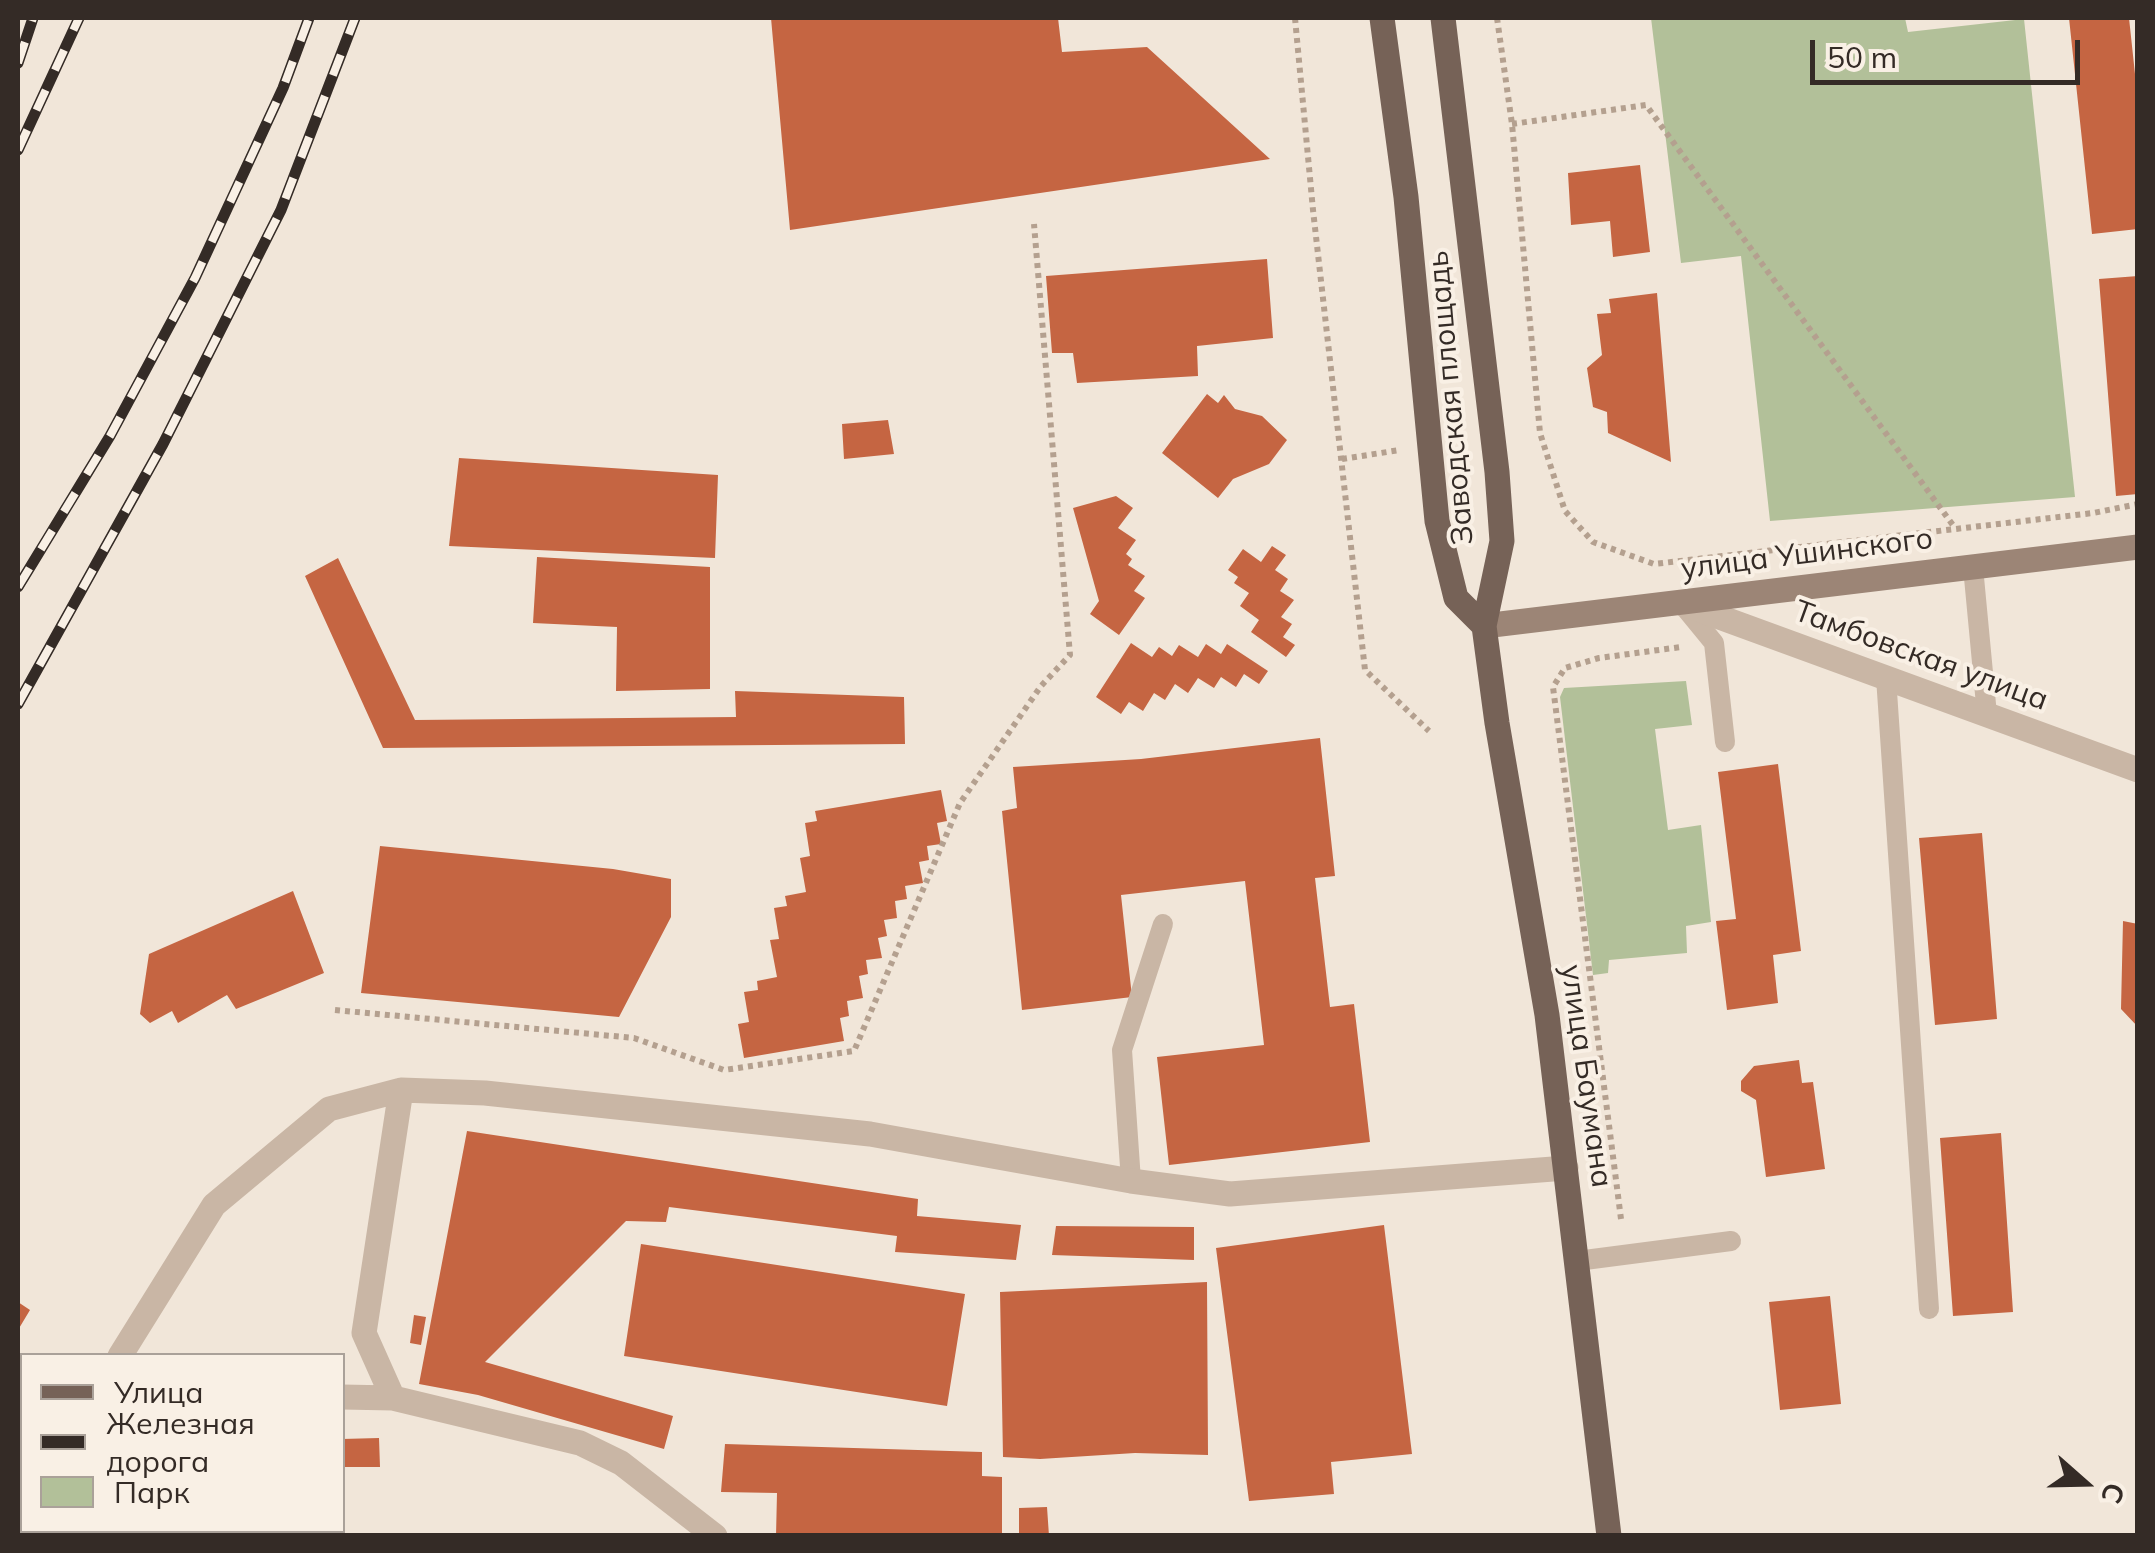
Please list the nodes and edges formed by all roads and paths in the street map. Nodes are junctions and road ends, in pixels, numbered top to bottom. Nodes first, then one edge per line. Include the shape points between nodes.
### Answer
1 (1295, 18) edge
2 (1382, 18) edge
3 (1443, 18) edge
4 (1497, 18) edge
5 (1512, 124) junction
6 (1034, 224) dead end
7 (1524, 433) dead end
8 (1540, 433) junction
9 (1411, 449) dead end
10 (1342, 459) junction
11 (2138, 504) edge
12 (1956, 529) junction
13 (2138, 547) edge
14 (1973, 567) junction
15 (1681, 602) junction
16 (1484, 626) junction
17 (1714, 643) junction
18 (1886, 677) junction
19 (1986, 715) junction
20 (1430, 731) dead end
21 (1725, 742) dead end
22 (2138, 770) edge
23 (1163, 924) dead end
24 (335, 1010) dead end
25 (402, 1090) junction
26 (1566, 1168) junction
27 (1132, 1181) junction
28 (1621, 1219) dead end
29 (1731, 1241) dead end
30 (1577, 1261) junction
31 (1929, 1310) dead end
32 (122, 1353) edge
33 (345, 1396) edge
34 (393, 1398) junction
35 (708, 1534) edge
36 (1609, 1536) edge

1 - 10 path
2 - 16 main road, Заводская площадь via 1437,521 1456,598
3 - 16 main road, Заводская площадь via 1502,540
4 - 5 path
5 - 8 path
5 - 12 path via 1646,105
6 - 24 path via 1070,655 960,803 854,1051 724,1070 634,1038
7 - 8 path
8 - 12 path via 1565,511 1593,542 1654,564
9 - 10 path
10 - 20 path via 1366,670
11 - 12 path
13 - 14 street, улица Ушинского
14 - 15 street, улица Ушинского
14 - 19 lane
15 - 16 street, улица Ушинского
15 - 17 lane
15 - 18 street, Тамбовская улица
16 - 26 main road, улица Баумана
17 - 21 lane
17 - 28 path via 1599,658 1564,668 1553,687
18 - 19 street, Тамбовская улица
18 - 31 lane
19 - 22 street, Тамбовская улица
23 - 27 lane via 1122,1050
25 - 27 street via 870,1134
25 - 32 street via 330,1109 214,1205
25 - 34 street via 364,1333
26 - 27 street via 1230,1194
26 - 30 main road, улица Баумана
29 - 30 lane
30 - 36 main road, улица Баумана
33 - 34 street
34 - 35 street via 580,1443 621,1462

